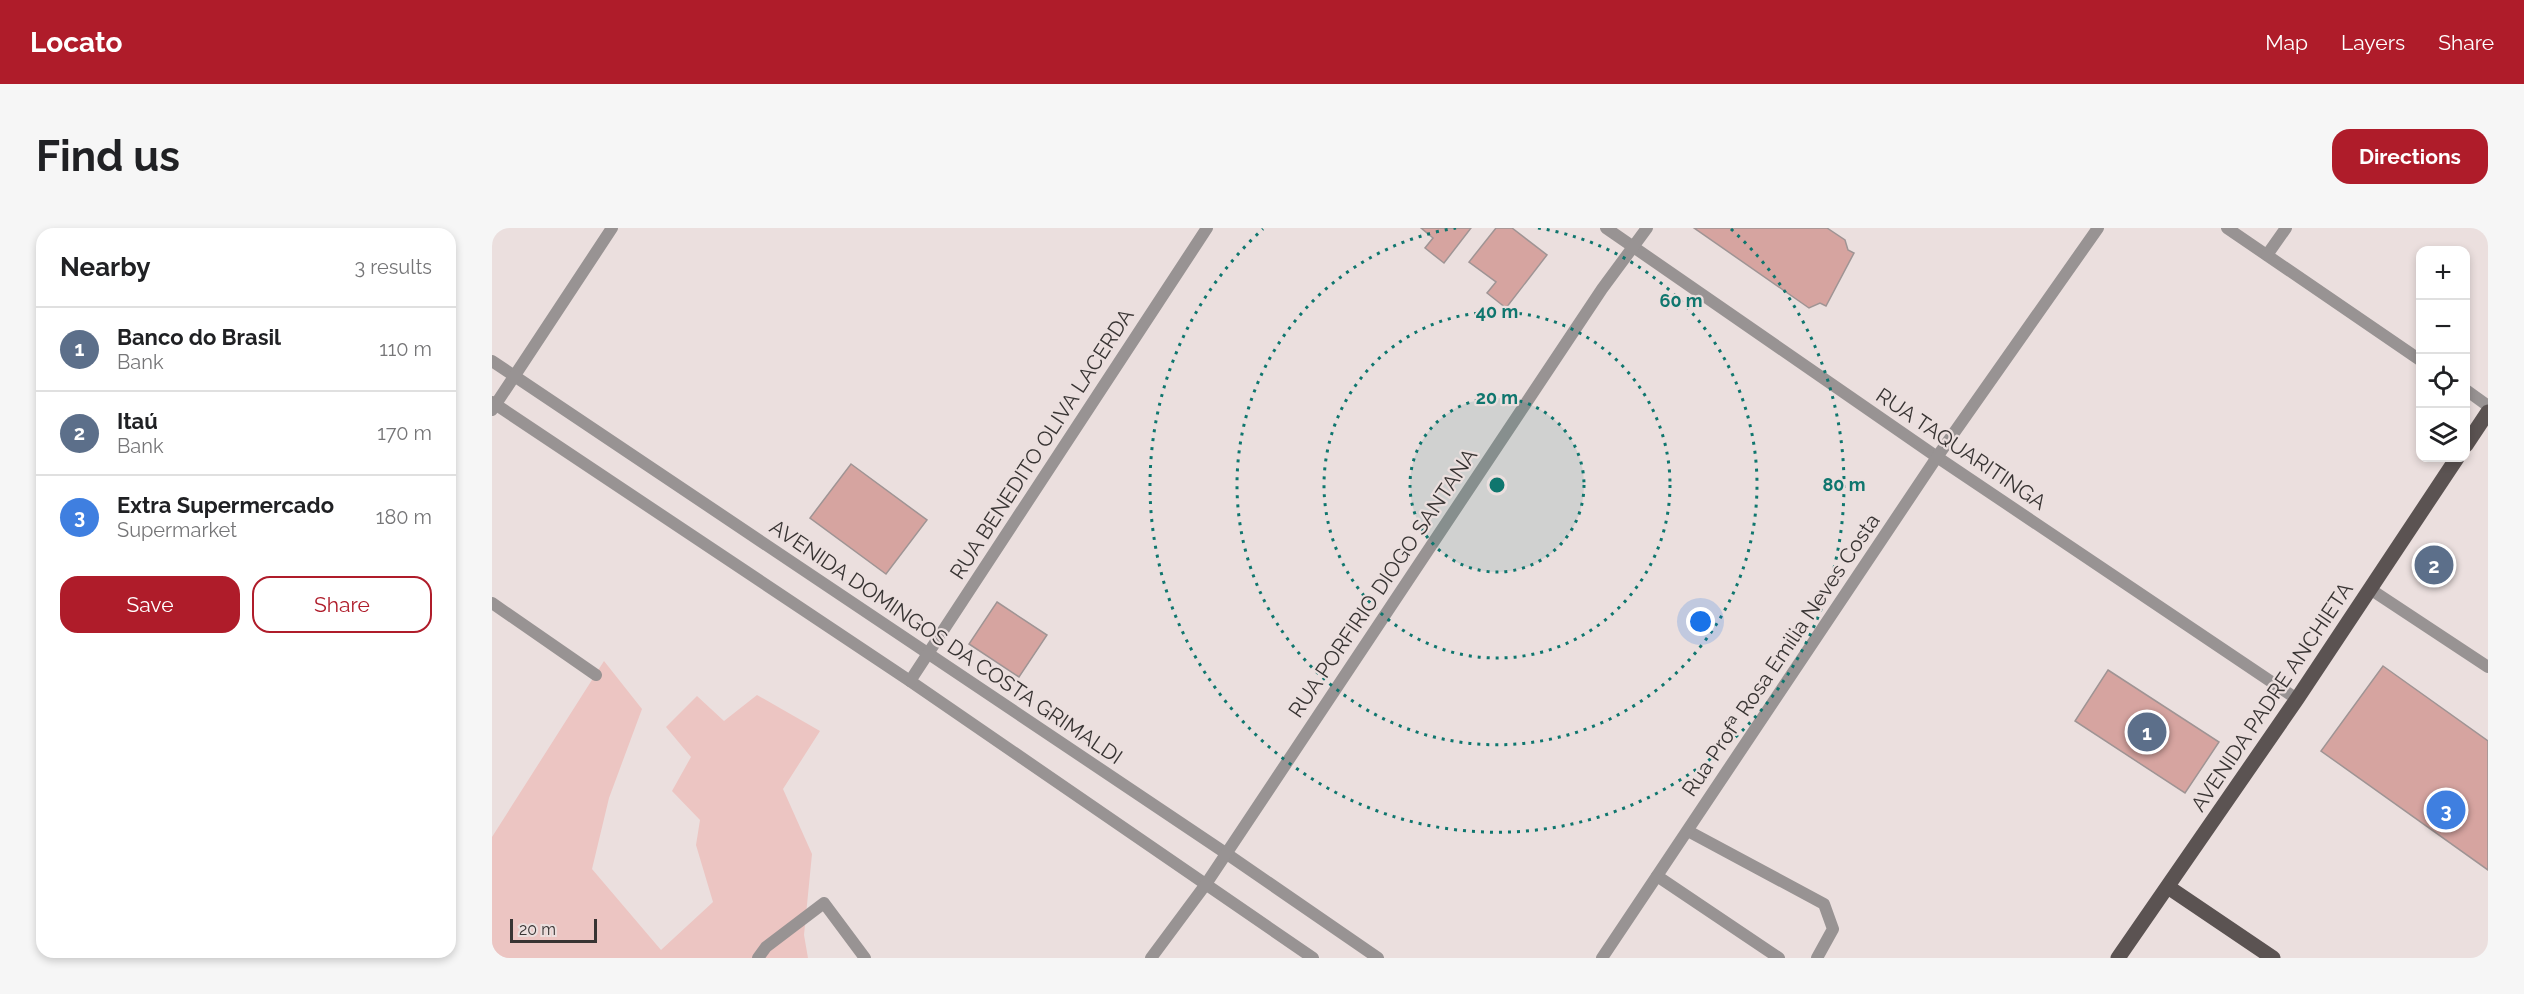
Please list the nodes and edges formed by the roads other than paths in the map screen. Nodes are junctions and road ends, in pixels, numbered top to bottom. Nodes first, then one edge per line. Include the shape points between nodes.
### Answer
1 (612, 228) edge
2 (1207, 228) edge
3 (1606, 228) edge
4 (1647, 228) edge
5 (2098, 228) edge
6 (2227, 228) edge
7 (2286, 228) edge
8 (1634, 247) junction
9 (2267, 255) junction
10 (2416, 357) edge
11 (492, 360) edge
12 (513, 375) junction
13 (2470, 393) edge
14 (493, 406) edge
15 (2488, 406) edge
16 (2488, 412) edge
17 (2470, 439) edge
18 (1937, 457) junction
19 (2454, 462) edge
20 (2370, 589) junction
21 (492, 603) edge
22 (928, 654) junction
23 (2488, 667) edge
24 (596, 675) dead end
25 (910, 681) junction
26 (2297, 699) junction
27 (1688, 831) junction
28 (1227, 854) junction
29 (1657, 876) junction
30 (1206, 884) junction
31 (2169, 887) junction
32 (758, 958) edge
33 (865, 958) edge
34 (1151, 958) edge
35 (1313, 958) edge
36 (1378, 958) edge
37 (1602, 958) edge
38 (1779, 958) edge
39 (1817, 958) edge
40 (2118, 958) edge
41 (2273, 958) edge

1 - 12 street
2 - 22 street, RUA BENEDITO OLIVA LACERDA
3 - 8 street, RUA TAQUARITINGA
4 - 8 street, RUA PORFIRIO DIOGO SANTANA
5 - 18 street, Rua Profª Rosa Emilia Neves Costa
6 - 9 street
7 - 9 street
8 - 18 street, RUA TAQUARITINGA
8 - 28 street, RUA PORFIRIO DIOGO SANTANA via 1602,289
9 - 10 street
11 - 12 street, AVENIDA DOMINGOS DA COSTA GRIMALDI
12 - 14 street
12 - 22 street, AVENIDA DOMINGOS DA COSTA GRIMALDI
13 - 15 street
14 - 25 street
16 - 17 main road
18 - 26 street, RUA TAQUARITINGA
18 - 27 street, Rua Profª Rosa Emilia Neves Costa
19 - 20 main road, AVENIDA PADRE ANCHIETA
20 - 23 street
20 - 26 main road, AVENIDA PADRE ANCHIETA
21 - 24 street
22 - 25 street, RUA BENEDITO OLIVA LACERDA
22 - 28 street, AVENIDA DOMINGOS DA COSTA GRIMALDI
25 - 30 street
26 - 31 main road, AVENIDA PADRE ANCHIETA
27 - 29 street, Rua Profª Rosa Emilia Neves Costa
27 - 39 street via 1824,904 1833,929
28 - 30 street, RUA PORFIRIO DIOGO SANTANA
28 - 36 street, AVENIDA DOMINGOS DA COSTA GRIMALDI
29 - 37 street, Rua Profª Rosa Emilia Neves Costa
29 - 38 street
30 - 34 street, RUA PORFIRIO DIOGO SANTANA
30 - 35 street
31 - 40 main road, AVENIDA PADRE ANCHIETA
31 - 41 main road
32 - 33 street via 766,947 824,903

